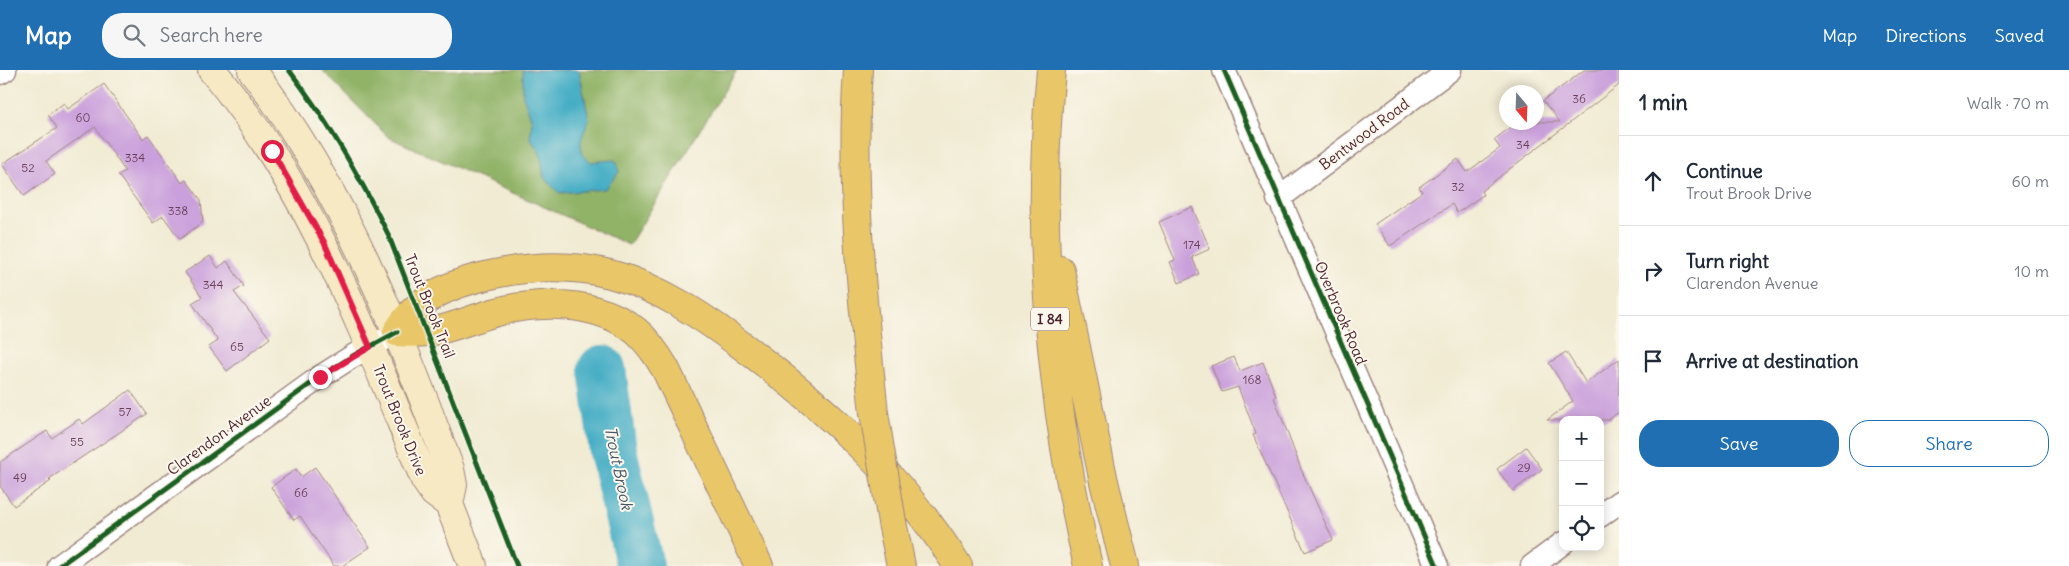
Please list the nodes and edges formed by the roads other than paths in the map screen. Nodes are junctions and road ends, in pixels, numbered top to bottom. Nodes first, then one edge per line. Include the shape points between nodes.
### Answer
1 (5, 70) edge
2 (212, 70) edge
3 (252, 70) edge
4 (858, 70) edge
5 (1051, 70) edge
6 (1224, 70) edge
7 (1450, 70) edge
8 (0, 73) edge
9 (1278, 199) junction
10 (1044, 204) junction
11 (397, 332) junction
12 (370, 347) junction
13 (1619, 502) edge
14 (449, 504) junction
15 (1604, 513) edge
16 (1559, 546) edge
17 (60, 566) edge
18 (473, 566) edge
19 (759, 566) edge
20 (901, 566) edge
21 (958, 566) edge
22 (1088, 566) edge
23 (1125, 566) edge
24 (1437, 566) edge
25 (1532, 566) edge

1 - 8 street
2 - 12 main road, Trout Brook Drive via 256,127 302,200
3 - 11 main road, Trout Brook Drive via 292,126 340,206
4 - 20 highway, bridge via 859,244 874,414
5 - 10 highway, I 84
6 - 9 street, Overbrook Road
7 - 9 street, Bentwood Road
9 - 24 street, Overbrook Road
10 - 22 highway, I 84 via 1045,263 1054,366 1071,483
10 - 23 highway
11 - 12 street, Clarendon Avenue
11 - 14 main road, Trout Brook Drive via 450,469 453,485
11 - 19 highway via 432,333 494,313 541,305 590,310 626,324 645,340 666,370
11 - 21 highway via 410,312 433,295 480,277 504,272 576,268 611,274 637,284 696,314 730,337 838,424 897,485
12 - 14 main road, Trout Brook Drive via 425,480 434,493
12 - 17 street, Clarendon Avenue via 320,377
13 - 15 street
14 - 18 main road, Trout Brook Drive
16 - 25 street

